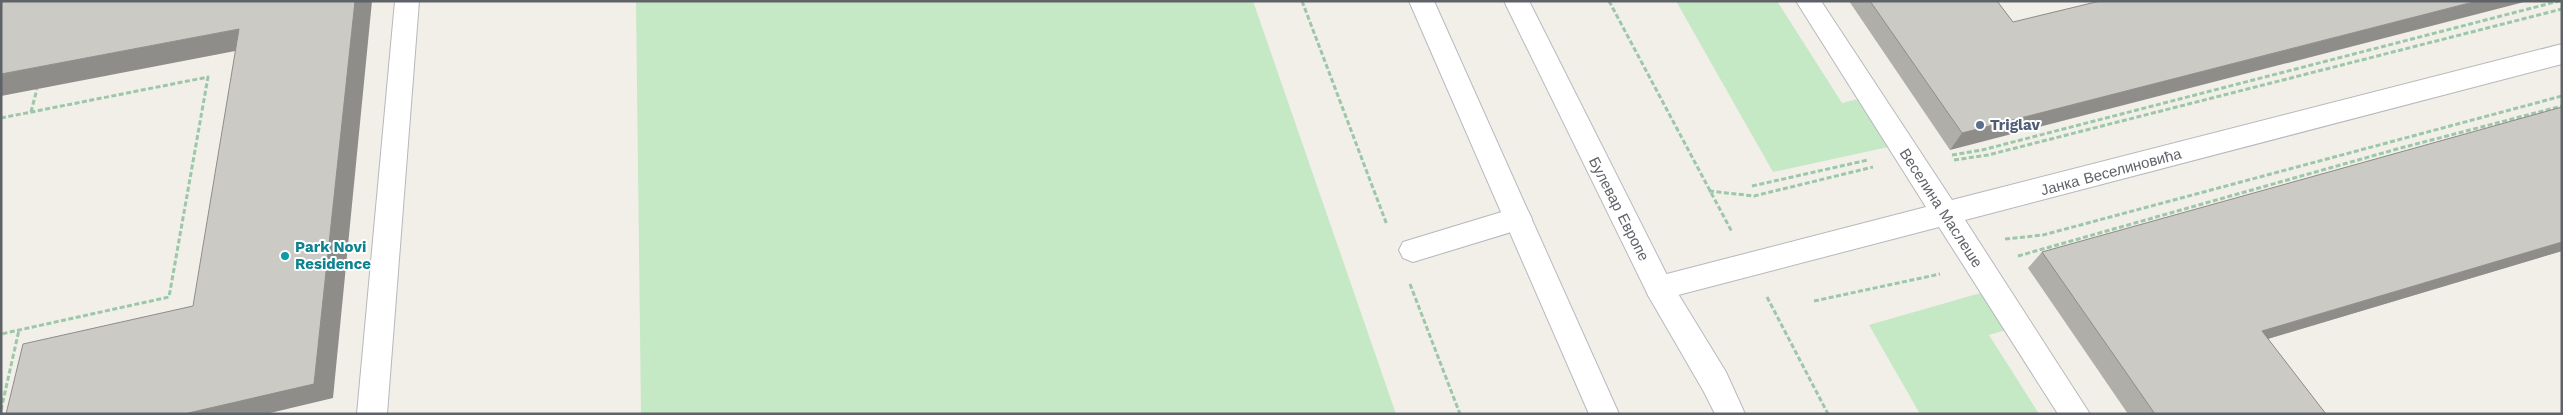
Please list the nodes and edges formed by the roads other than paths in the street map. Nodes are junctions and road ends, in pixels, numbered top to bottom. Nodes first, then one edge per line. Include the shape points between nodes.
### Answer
1 (407, 1) edge
2 (1421, 1) edge
3 (1516, 1) edge
4 (1808, 1) edge
5 (2562, 54) edge
6 (1947, 215) junction
7 (1518, 219) junction
8 (1413, 250) dead end
9 (1659, 288) junction
10 (372, 414) edge
11 (1604, 414) edge
12 (1730, 414) edge
13 (2075, 414) edge

1 - 10 street
2 - 7 street
3 - 9 street, Булевар Европе
4 - 6 street, Веселина Маслеше
5 - 6 street, Јанка Веселиновића
6 - 9 street, Јанка Веселиновића
6 - 13 street, Веселина Маслеше
7 - 8 street
7 - 11 street
9 - 12 street, Булевар Европе

